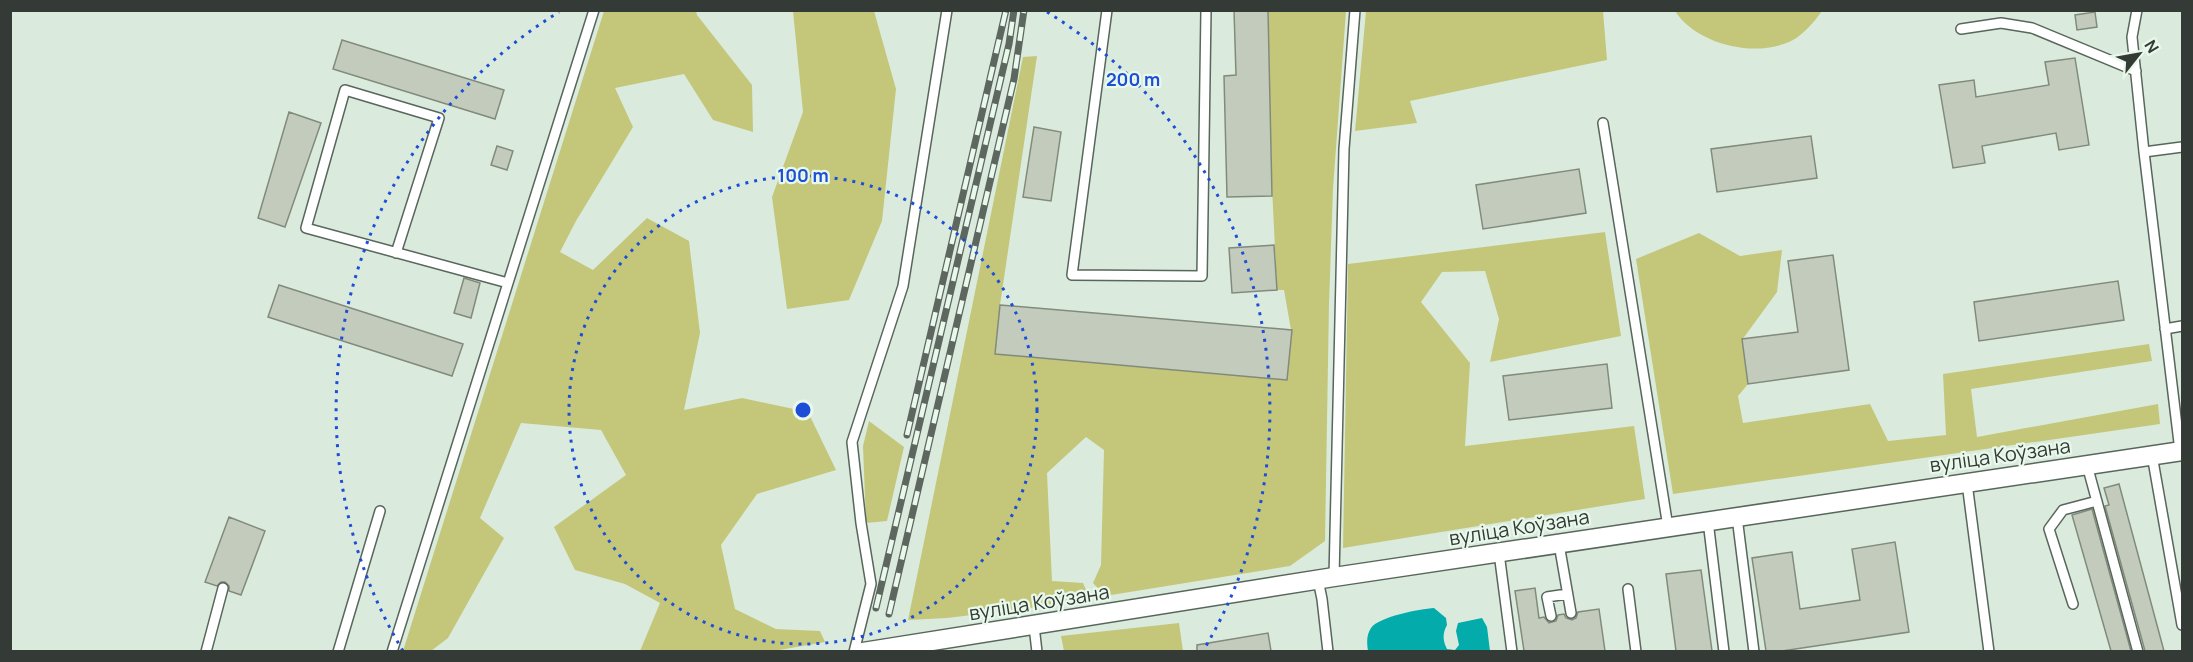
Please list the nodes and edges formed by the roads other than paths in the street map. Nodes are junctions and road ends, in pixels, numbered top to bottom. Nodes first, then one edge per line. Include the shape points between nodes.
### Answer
1 (594, 10) edge
2 (947, 10) edge
3 (1107, 10) edge
4 (1206, 10) edge
5 (1355, 10) edge
6 (2137, 10) edge
7 (1961, 29) dead end
8 (2136, 71) junction
9 (1603, 123) dead end
10 (2182, 147) edge
11 (2144, 152) junction
12 (396, 253) junction
13 (508, 283) junction
14 (2182, 326) edge
15 (2165, 329) junction
16 (2181, 451) edge
17 (2152, 455) junction
18 (2087, 465) junction
19 (1967, 483) junction
20 (2097, 501) junction
21 (380, 511) dead end
22 (1737, 517) junction
23 (1708, 521) junction
24 (1668, 527) junction
25 (1559, 544) junction
26 (1499, 553) junction
27 (2178, 578) edge
28 (1326, 579) junction
29 (223, 588) dead end
30 (1628, 589) dead end
31 (1568, 594) junction
32 (2073, 604) dead end
33 (1571, 613) dead end
34 (1551, 616) dead end
35 (1034, 626) junction
36 (2182, 626) edge
37 (206, 651) edge
38 (338, 651) edge
39 (392, 651) edge
40 (854, 651) edge
41 (863, 651) edge
42 (1037, 651) edge
43 (1328, 651) edge
44 (1512, 651) edge
45 (1636, 651) edge
46 (1724, 651) edge
47 (1754, 651) edge
48 (1989, 651) edge
49 (2138, 651) edge

1 - 13 lane
2 - 40 lane via 903,286 852,442 871,584
3 - 4 lane via 1072,275 1202,276
5 - 28 lane via 1344,149
6 - 8 lane via 2132,37
7 - 8 lane via 2001,23 2032,28
8 - 11 lane
9 - 24 lane
10 - 11 lane
11 - 15 lane
12 - 12 lane via 306,228 345,90 439,118
12 - 13 lane
13 - 39 lane
14 - 15 lane
15 - 16 lane
16 - 17 street, вуліца Коўзана
17 - 18 street, вуліца Коўзана
17 - 27 lane
18 - 19 street, вуліца Коўзана
18 - 20 lane
19 - 22 street, вуліца Коўзана
19 - 48 lane
20 - 32 lane via 2063,510 2049,530
20 - 49 lane
21 - 38 lane
22 - 23 street, вуліца Коўзана
22 - 47 lane
23 - 24 street, вуліца Коўзана
23 - 46 lane
24 - 25 street, вуліца Коўзана
25 - 26 street, вуліца Коўзана
25 - 31 lane
26 - 28 street, вуліца Коўзана
26 - 44 lane
27 - 36 lane
28 - 35 street, вуліца Коўзана
28 - 43 lane via 1323,599
29 - 37 lane
30 - 45 lane
31 - 33 lane
31 - 34 lane via 1547,597
35 - 41 street, вуліца Коўзана
35 - 42 lane

